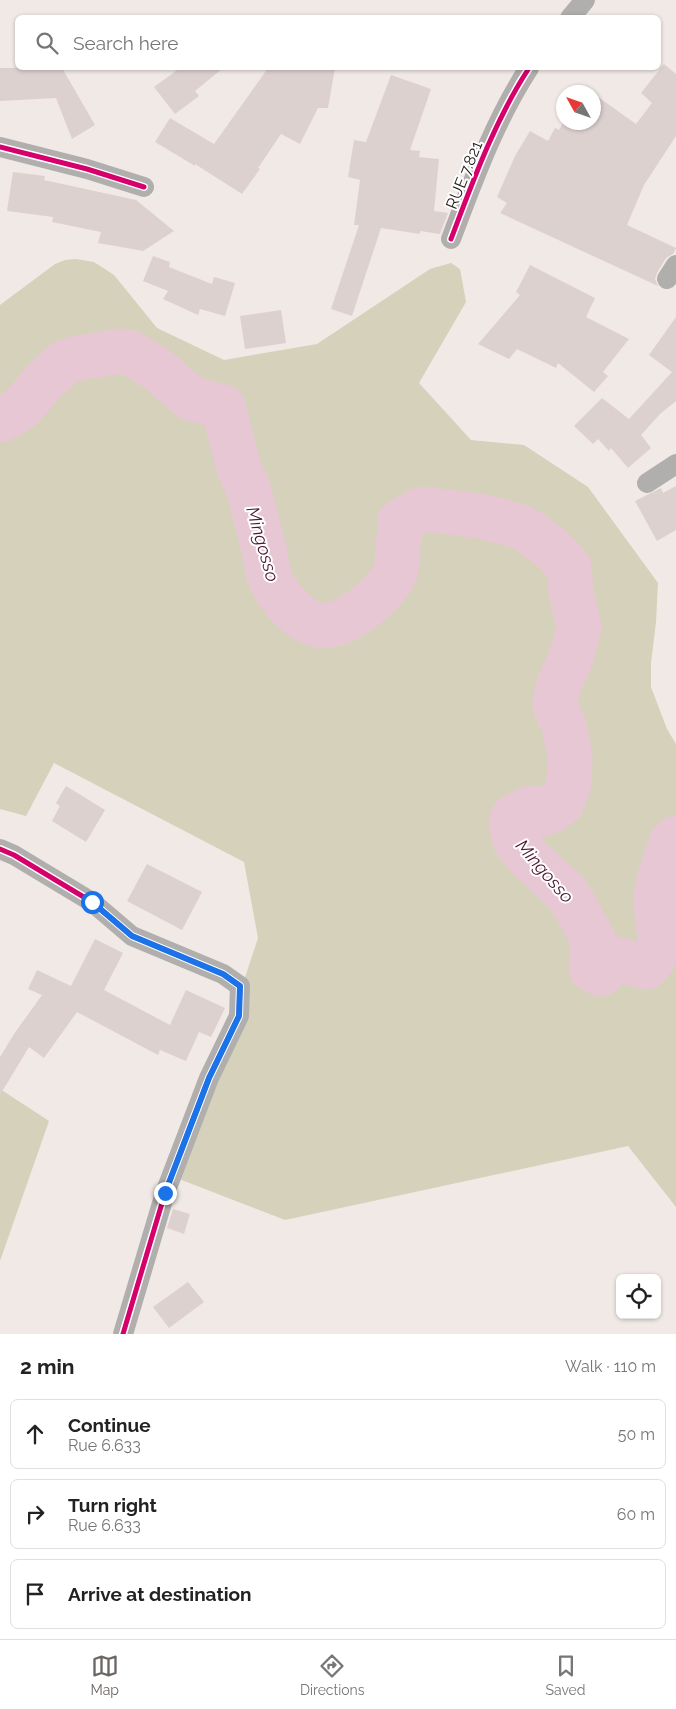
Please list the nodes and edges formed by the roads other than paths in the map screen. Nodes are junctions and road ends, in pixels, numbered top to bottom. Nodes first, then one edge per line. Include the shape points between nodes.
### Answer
1 (585, 0) edge
2 (572, 15) edge
3 (528, 70) edge
4 (0, 147) edge
5 (144, 186) dead end
6 (451, 239) dead end
7 (676, 464) edge
8 (647, 483) dead end
9 (0, 849) edge
10 (123, 1334) edge

1 - 2 street
3 - 6 street, RUE 7.821 via 516,86 480,165
4 - 5 street
7 - 8 street
9 - 10 street via 92,902 132,936 223,974 240,986 239,1016 209,1078 165,1193

